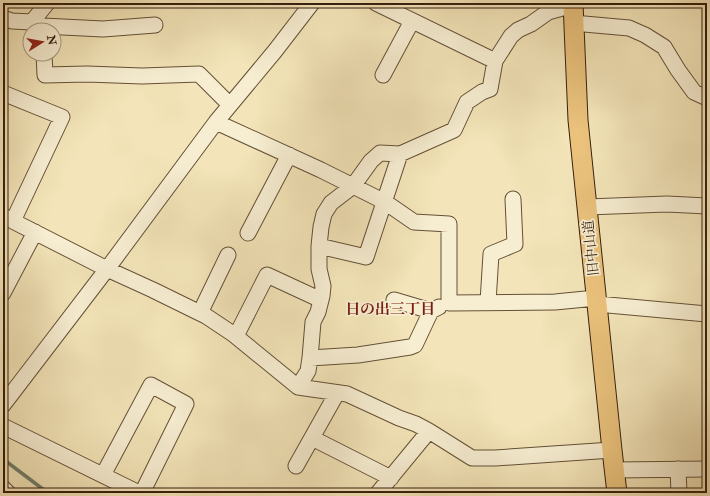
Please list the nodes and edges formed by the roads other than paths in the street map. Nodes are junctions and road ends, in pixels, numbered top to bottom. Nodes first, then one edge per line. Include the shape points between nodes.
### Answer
1 (47, 3) edge
2 (312, 3) edge
3 (376, 3) edge
4 (573, 10) edge
5 (3, 18) edge
6 (412, 21) junction
7 (40, 22) edge
8 (22, 23) edge
9 (155, 25) dead end
10 (62, 27) edge
11 (496, 61) junction
12 (44, 62) edge
13 (384, 75) dead end
14 (3, 93) edge
15 (707, 98) edge
16 (230, 105) junction
17 (216, 122) junction
18 (400, 154) junction
19 (289, 155) junction
20 (353, 186) junction
21 (513, 198) dead end
22 (385, 202) junction
23 (707, 206) edge
24 (587, 207) junction
25 (8, 219) edge
26 (35, 232) junction
27 (248, 233) dead end
28 (319, 246) junction
29 (228, 255) dead end
30 (107, 269) junction
31 (3, 293) edge
32 (321, 300) junction
33 (394, 300) dead end
34 (596, 301) junction
35 (488, 302) junction
36 (449, 303) junction
37 (431, 311) junction
38 (200, 313) junction
39 (707, 314) edge
40 (236, 336) junction
41 (310, 358) junction
42 (298, 387) junction
43 (337, 393) junction
44 (3, 405) edge
45 (3, 426) edge
46 (429, 431) junction
47 (312, 438) junction
48 (612, 450) junction
49 (296, 466) dead end
50 (678, 469) junction
51 (707, 469) edge
52 (614, 470) junction
53 (103, 475) junction
54 (391, 478) junction
55 (3, 488) edge
56 (8, 493) edge
57 (139, 493) edge
58 (378, 493) edge
59 (617, 493) edge
60 (679, 493) edge

1 - 7 street
2 - 16 street
3 - 6 street
4 - 11 street via 548,12 518,30 510,36
4 - 15 street via 629,28 664,47 694,92
4 - 24 main road, 旧中山道 via 578,120
5 - 8 street
6 - 11 street
6 - 13 street
9 - 10 street via 103,29
11 - 18 street via 490,89 466,102 454,130
12 - 16 street via 45,74 199,74
14 - 25 street via 62,117
16 - 17 street
17 - 19 street
17 - 30 street
18 - 20 street via 380,153
18 - 22 street
19 - 20 street
19 - 27 street
20 - 22 street
20 - 28 street via 331,203 324,214
21 - 35 street via 515,244 491,254
22 - 28 street via 366,257
22 - 36 street via 414,222 449,224
23 - 24 street via 667,204
24 - 34 main road, 旧中山道
25 - 26 street
26 - 30 street
26 - 31 street
28 - 32 street via 323,286
29 - 38 street
30 - 38 street
30 - 44 street
32 - 40 street via 267,275
32 - 41 street via 313,322
33 - 37 street
34 - 35 street
34 - 39 street
34 - 48 main road, 旧中山道
35 - 36 street
36 - 37 street
37 - 41 street via 415,345 410,347 358,355
38 - 40 street
40 - 42 street
41 - 42 street via 308,371
42 - 43 street
43 - 46 street via 347,394
43 - 47 street
45 - 53 street
46 - 48 street via 472,458
46 - 54 street
47 - 49 street
47 - 54 street
48 - 52 main road, 旧中山道
50 - 51 street
50 - 52 street
50 - 60 street
52 - 59 main road, 旧中山道
53 - 57 street
53 - 57 street via 151,385 186,404
54 - 58 street
55 - 56 street

